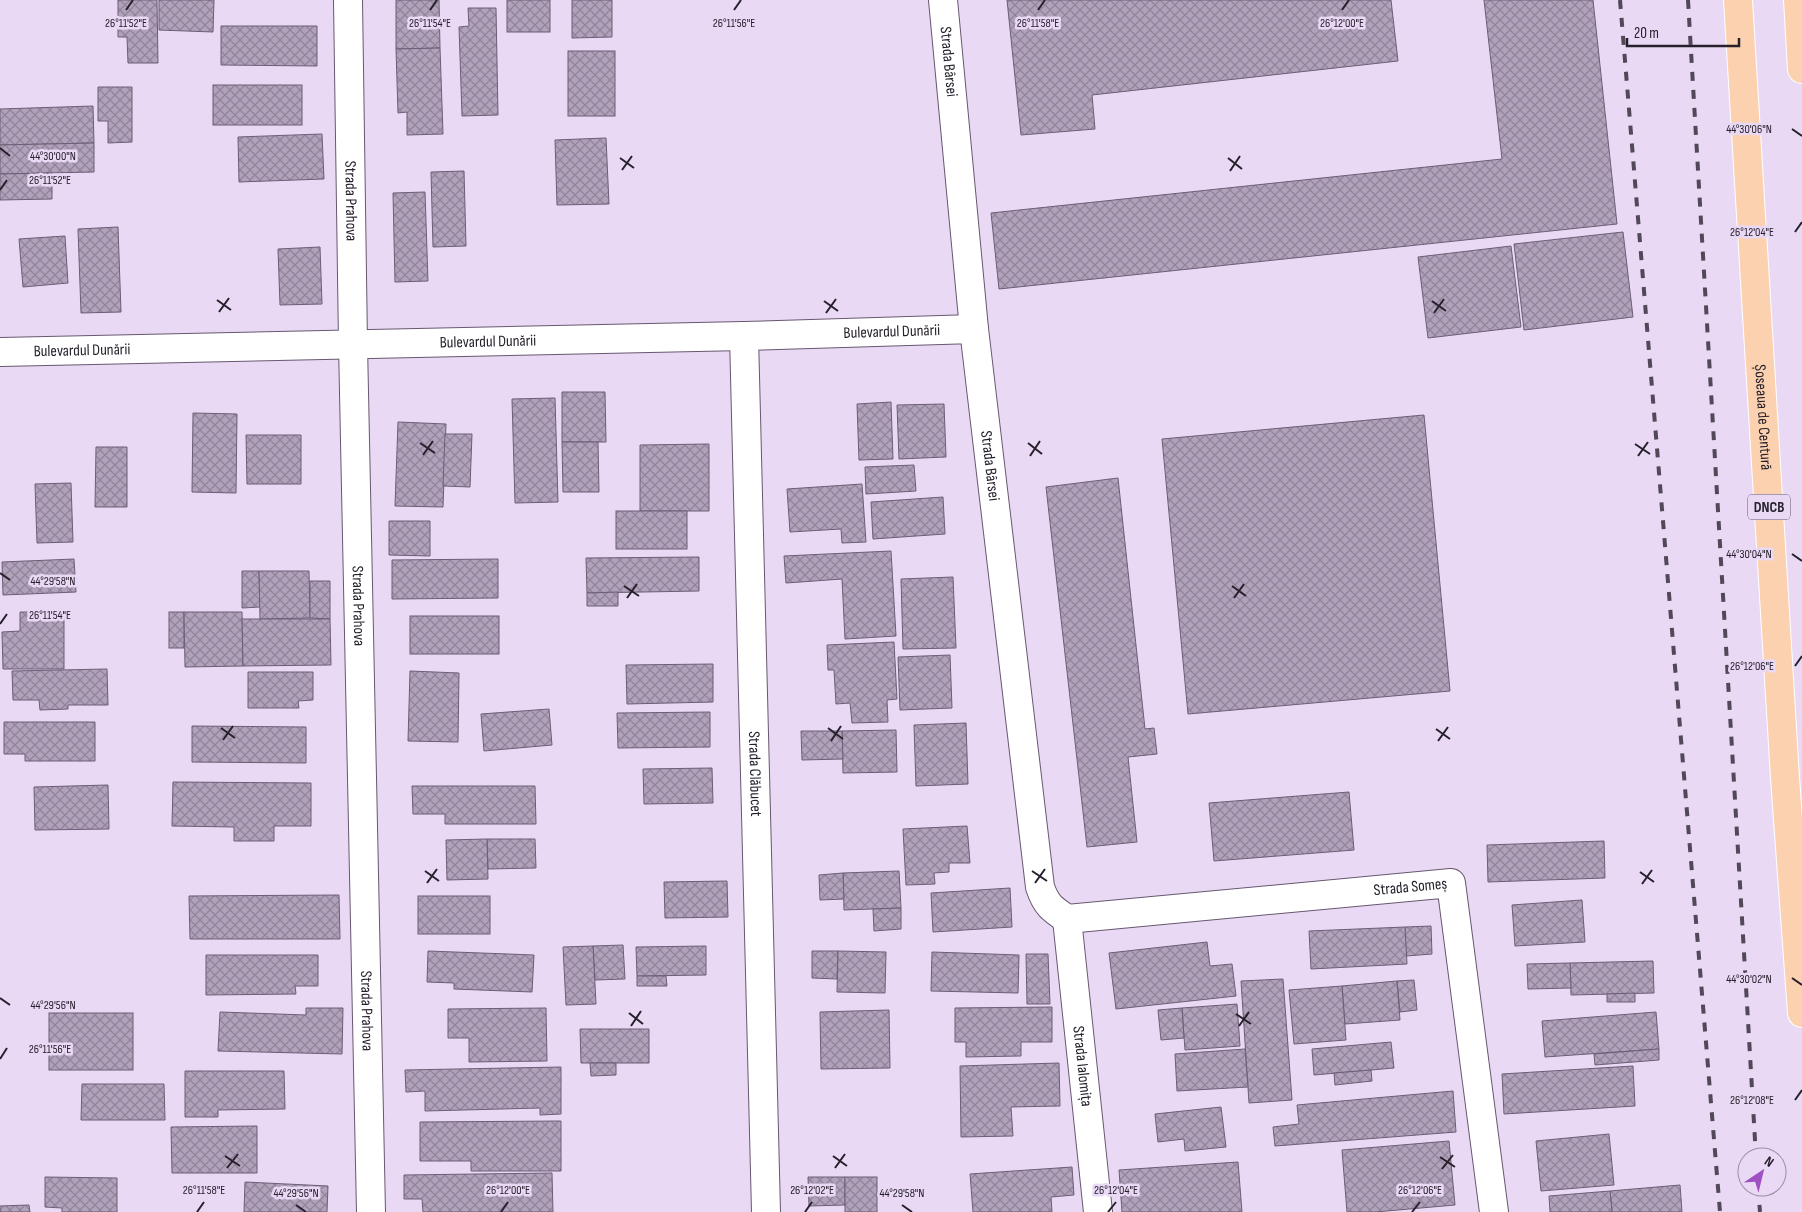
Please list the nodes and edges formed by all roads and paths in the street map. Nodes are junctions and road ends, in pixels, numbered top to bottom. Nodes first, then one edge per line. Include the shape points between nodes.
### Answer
1 (348, 0) edge
2 (943, 0) edge
3 (1738, 0) edge
4 (1798, 0) edge
5 (1802, 69) edge
6 (974, 329) junction
7 (744, 336) junction
8 (353, 344) junction
9 (0, 352) edge
10 (1068, 919) junction
11 (1802, 1013) edge
12 (372, 1212) edge
13 (766, 1212) edge
14 (1098, 1212) edge
15 (1494, 1212) edge

1 - 8 street, Strada Prahova
2 - 6 street, Strada Bârsei
3 - 11 main road, Șoseaua de Centură / DNCB
4 - 5 main road
6 - 7 street, Bulevardul Dunării
6 - 10 street, Strada Bârsei via 1040,887 1050,907
7 - 8 street, Bulevardul Dunării
7 - 13 street, Strada Clăbucet
8 - 9 street, Bulevardul Dunării
8 - 12 street, Strada Prahova
10 - 14 street, Strada Ialomița
10 - 15 street, Strada Someș via 1451,882

